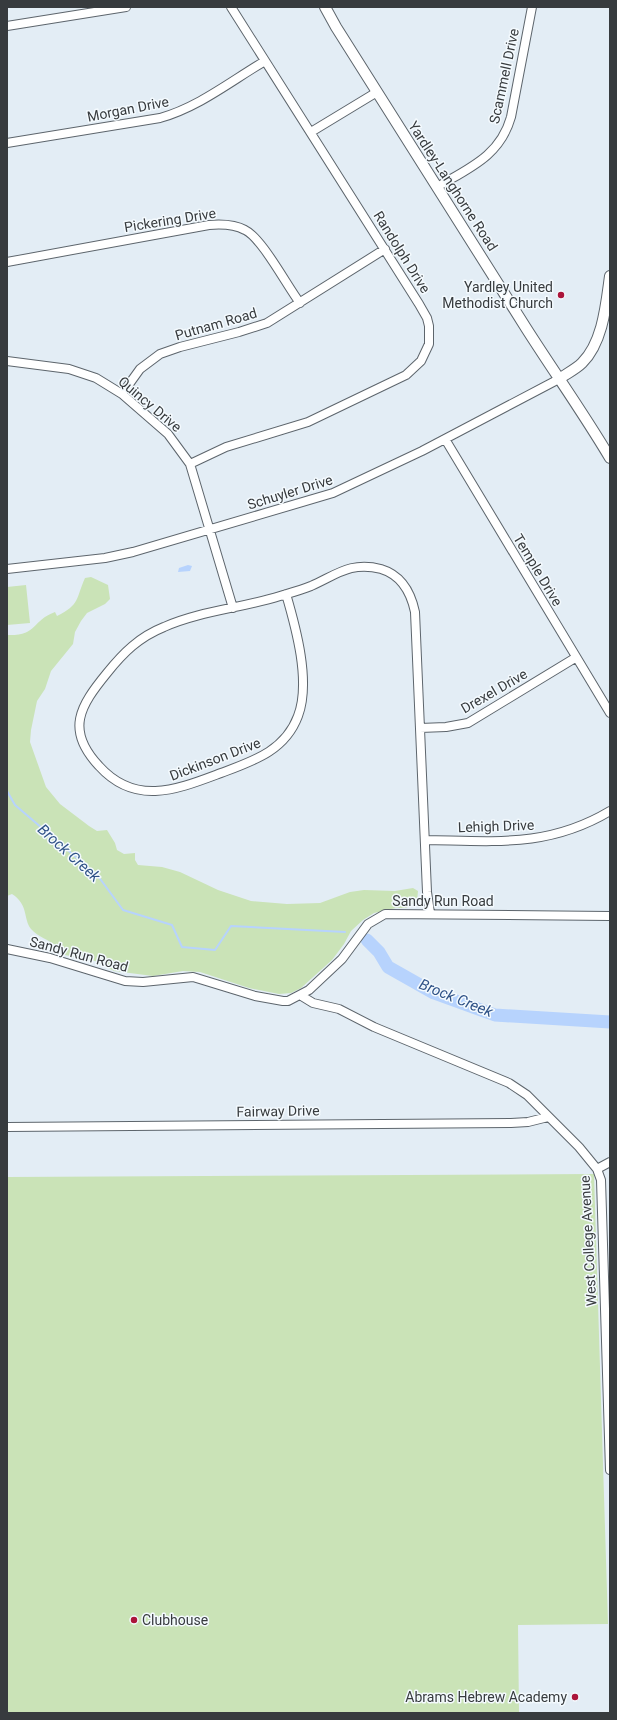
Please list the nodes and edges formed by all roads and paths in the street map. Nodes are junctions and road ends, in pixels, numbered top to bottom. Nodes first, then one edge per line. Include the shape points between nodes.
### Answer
1 (126, 7) edge
2 (231, 7) edge
3 (325, 7) edge
4 (532, 7) edge
5 (7, 26) edge
6 (265, 61) junction
7 (377, 92) junction
8 (311, 132) junction
9 (7, 143) edge
10 (436, 187) junction
11 (385, 249) junction
12 (7, 262) edge
13 (610, 276) edge
14 (300, 303) junction
15 (7, 361) edge
16 (559, 379) junction
17 (122, 394) junction
18 (445, 439) junction
19 (610, 458) edge
20 (190, 464) junction
21 (210, 530) junction
22 (7, 569) edge
23 (286, 594) junction
24 (233, 608) junction
25 (575, 658) junction
26 (610, 713) edge
27 (420, 728) junction
28 (610, 811) edge
29 (425, 840) junction
30 (430, 913) junction
31 (610, 916) edge
32 (7, 949) edge
33 (300, 995) junction
34 (548, 1117) junction
35 (7, 1127) edge
36 (610, 1162) edge
37 (597, 1169) junction
38 (606, 1252) edge
39 (608, 1347) edge
40 (610, 1470) edge

1 - 5 street
2 - 6 street, Randolph Drive
3 - 7 main road, Yardley-Langhorne Road
4 - 10 street, Scammell Drive via 506,132 490,154
6 - 8 street, Randolph Drive
6 - 9 street, Morgan Drive via 206,98 174,114
7 - 8 street
7 - 10 main road, Yardley-Langhorne Road
8 - 11 street, Randolph Drive
10 - 16 main road, Yardley-Langhorne Road
11 - 14 street, Putnam Road
11 - 20 street, Randolph Drive via 427,318 430,334 428,344 416,367 406,375 328,414 226,447
12 - 14 street, Pickering Drive via 209,225 230,225 246,230 258,240
13 - 16 main road via 594,347 581,364
14 - 17 street, Putnam Road via 279,317 252,329 164,352 140,369
15 - 17 street, Quincy Drive via 69,369
16 - 18 street, Schuyler Drive
16 - 19 main road, Yardley-Langhorne Road via 588,420
17 - 20 street, Quincy Drive via 168,434
18 - 21 street, Schuyler Drive via 333,493
18 - 25 street, Temple Drive
20 - 21 street, Quincy Drive
21 - 22 street, Schuyler Drive via 105,558
21 - 24 street, Quincy Drive
23 - 24 street, Dickinson Drive
23 - 24 street, Dickinson Drive via 300,645 302,694 299,714 283,741 252,761 171,790 142,790 110,776 87,751 80,733 81,711 91,693 121,655 151,632 179,621
23 - 27 street, Dickinson Drive via 310,587 335,573 351,568 382,570 398,579 409,594 415,612
25 - 26 street, Temple Drive
25 - 27 street, Drexel Drive via 468,723
27 - 29 street, Dickinson Drive
28 - 29 street, Lehigh Drive via 576,828 527,841
29 - 30 street, Dickinson Drive
30 - 31 street, Sandy Run Road
30 - 33 street, Sandy Run Road via 390,913 375,918 342,958 309,990
32 - 33 street, Sandy Run Road via 50,958 125,981 143,982 193,977 266,999 288,1001
33 - 34 street, West College Avenue via 314,1003 340,1009 374,1027 509,1083 527,1096
34 - 35 street, Fairway Drive via 512,1123
34 - 37 street, West College Avenue
36 - 37 street
37 - 38 street, West College Avenue via 601,1180
38 - 39 street, West College Avenue
39 - 40 street, West College Avenue

